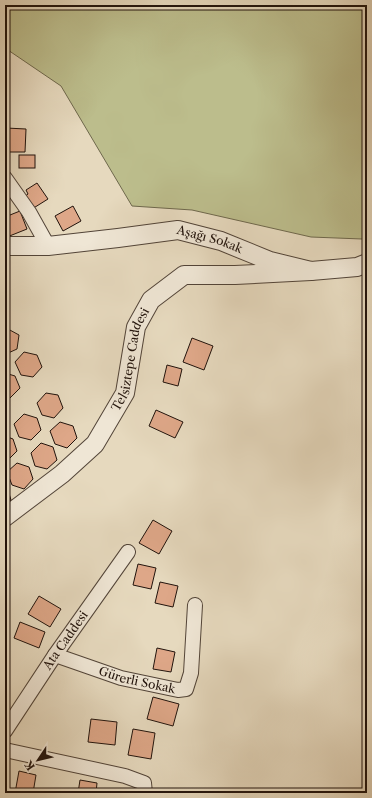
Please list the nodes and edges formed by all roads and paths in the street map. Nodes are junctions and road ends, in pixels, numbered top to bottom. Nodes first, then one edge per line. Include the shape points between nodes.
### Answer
1 (5, 178) edge
2 (5, 246) edge
3 (48, 246) junction
4 (367, 263) edge
5 (312, 271) junction
6 (5, 517) edge
7 (128, 552) dead end
8 (195, 605) dead end
9 (55, 655) junction
10 (5, 731) edge
11 (5, 750) edge
12 (146, 793) edge

1 - 3 street via 30,212
2 - 3 street, Aşağı Sokak
3 - 5 street, Aşağı Sokak via 178,230 221,241 270,261
4 - 5 street, Aşağı Sokak via 357,267
5 - 6 street, Telsiztepe Caddesi via 184,275 150,300 136,327 125,393 95,444 62,474
7 - 9 street, Ata Caddesi
8 - 9 street, Gürerli Sokak via 191,673 186,688 178,690 121,678
9 - 10 street, Ata Caddesi
11 - 12 street via 124,776 144,783

